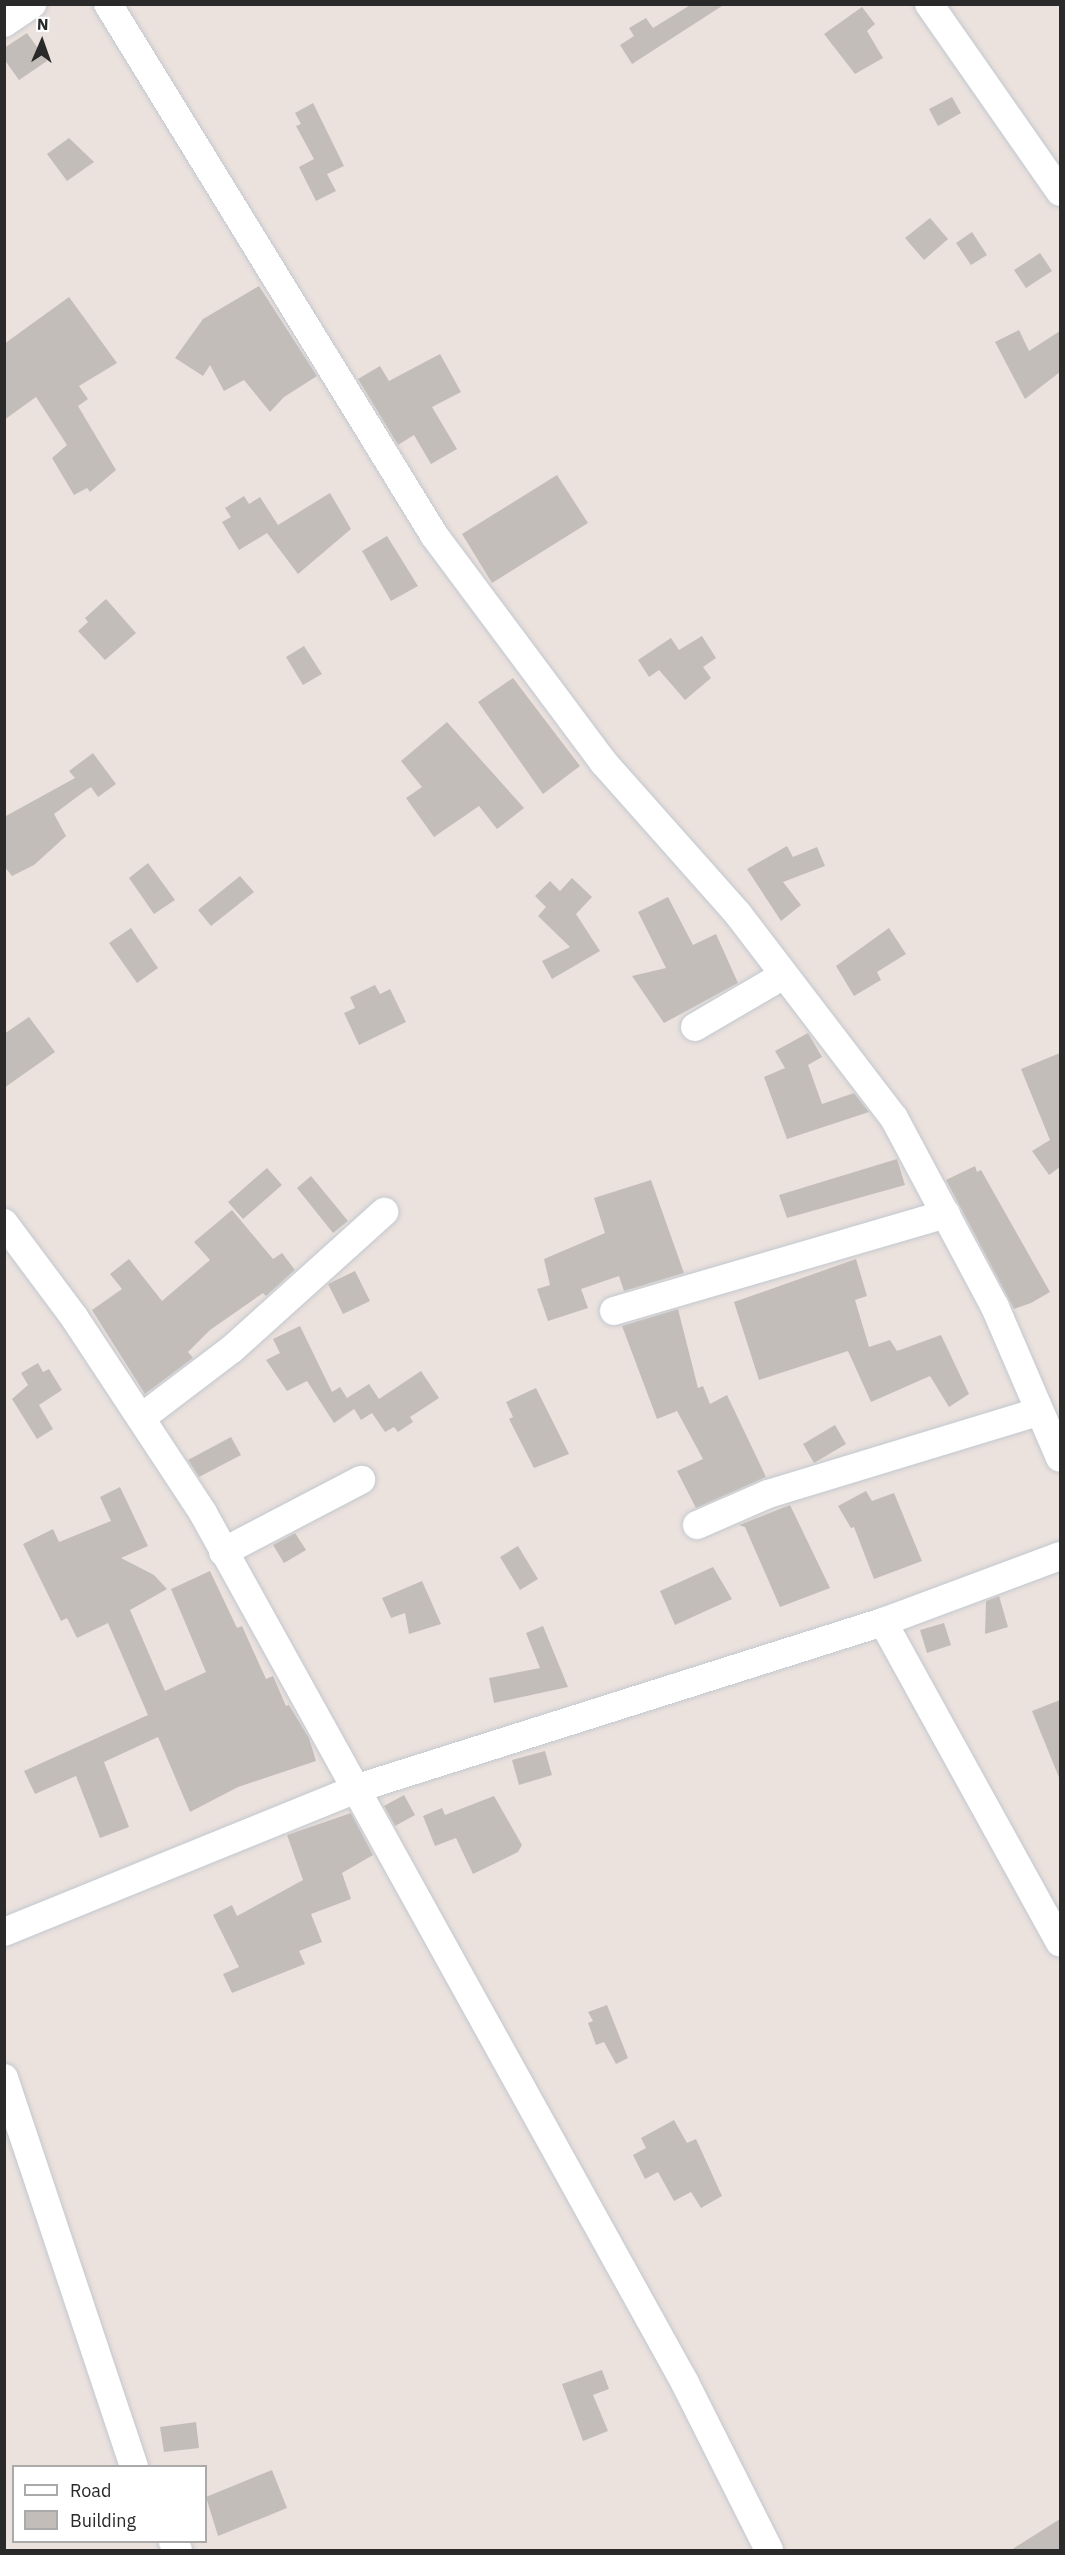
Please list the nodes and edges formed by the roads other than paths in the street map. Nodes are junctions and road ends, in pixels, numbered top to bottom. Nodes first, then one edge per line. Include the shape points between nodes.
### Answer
1 (32, 4) edge
2 (929, 4) edge
3 (108, 5) edge
4 (4, 23) edge
5 (1060, 192) edge
6 (784, 975) junction
7 (695, 1027) dead end
8 (384, 1212) dead end
9 (946, 1214) junction
10 (4, 1223) edge
11 (614, 1311) dead end
12 (1038, 1413) junction
13 (141, 1418) junction
14 (1060, 1458) edge
15 (361, 1480) dead end
16 (697, 1525) dead end
17 (224, 1552) junction
18 (1060, 1556) edge
19 (883, 1622) junction
20 (358, 1788) junction
21 (4, 1932) edge
22 (1060, 1942) edge
23 (4, 2078) edge
24 (134, 2465) edge
25 (768, 2550) edge

1 - 4 street
2 - 5 street
3 - 6 street via 434,535 604,763 738,914
6 - 7 street
6 - 9 street via 894,1118
8 - 13 street via 232,1349
9 - 11 street
9 - 12 street via 995,1307
10 - 13 street
12 - 14 street
12 - 16 street via 768,1494
13 - 17 street
15 - 17 street
17 - 20 street
18 - 19 street
19 - 20 street
19 - 22 street
20 - 21 street
20 - 25 street via 685,2383
23 - 24 street

